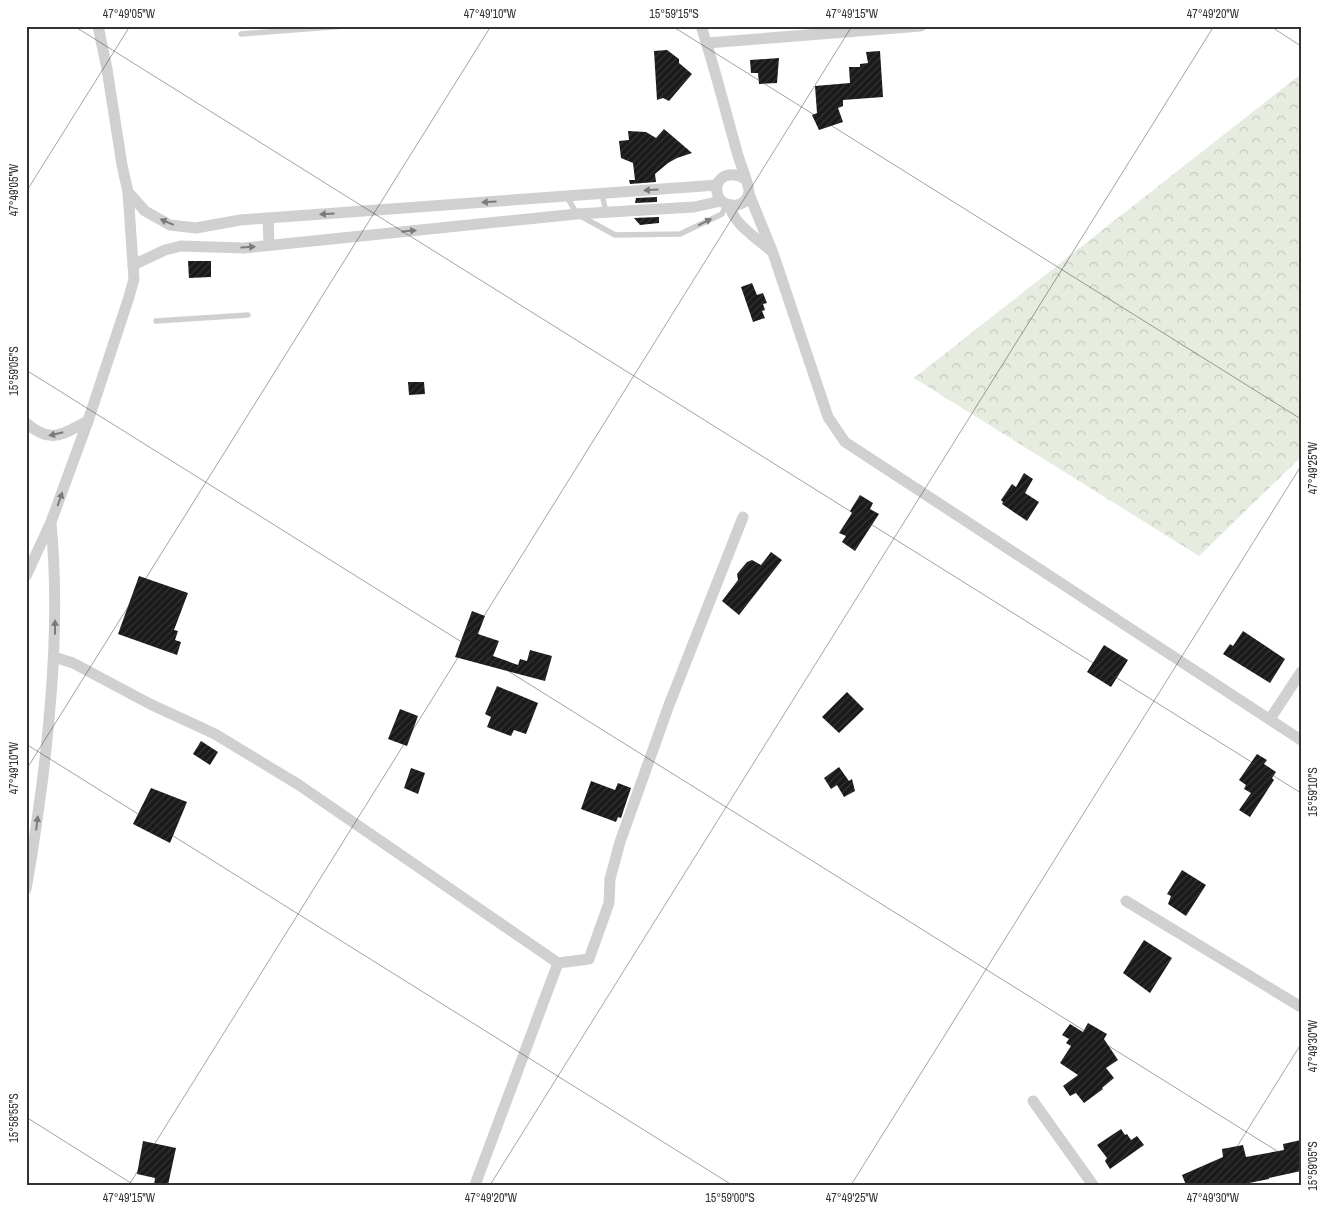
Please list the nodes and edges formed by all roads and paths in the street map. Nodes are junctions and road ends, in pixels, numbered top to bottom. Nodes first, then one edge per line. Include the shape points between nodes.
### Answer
1 (98, 26) edge
2 (345, 26) edge
3 (702, 26) edge
4 (921, 26) edge
5 (241, 34) dead end
6 (707, 43) junction
7 (737, 151) junction
8 (729, 174) junction
9 (745, 179) junction
10 (717, 185) junction
11 (679, 188) junction
12 (128, 192) junction
13 (602, 194) junction
14 (749, 194) junction
15 (567, 196) junction
16 (726, 204) junction
17 (678, 208) junction
18 (606, 212) junction
19 (577, 214) junction
20 (268, 218) junction
21 (219, 224) junction
22 (269, 245) junction
23 (220, 246) junction
24 (773, 253) junction
25 (133, 265) junction
26 (248, 315) dead end
27 (156, 322) dead end
28 (88, 421) junction
29 (26, 423) edge
30 (743, 517) dead end
31 (51, 522) junction
32 (26, 576) edge
33 (54, 657) junction
34 (1301, 672) edge
35 (1270, 719) junction
36 (1301, 740) edge
37 (26, 889) edge
38 (1126, 901) dead end
39 (558, 963) junction
40 (1301, 1007) edge
41 (1033, 1101) dead end
42 (475, 1185) edge
43 (1093, 1185) edge

1 - 12 street
2 - 5 lane
3 - 6 street
4 - 6 street
6 - 7 street
7 - 8 street
7 - 9 street
8 - 9 street via 738,174
8 - 10 street
9 - 14 street
10 - 11 street
10 - 16 street via 716,191
11 -> 13 street
11 - 17 street
21 -> 12 street via 196,228 170,225 145,211
12 - 25 street
13 - 15 street
13 - 18 lane
14 - 16 street via 740,204
14 - 24 street
15 - 19 lane
15 -> 20 street
16 - 17 street
19 -> 16 lane via 615,235 680,234 722,214
16 - 24 street via 739,223
17 - 18 street
18 - 19 street
22 -> 19 street
20 - 21 street
20 - 22 street
21 - 23 street
23 -> 22 street
23 - 25 street via 181,246
24 - 35 street via 828,417 845,442
25 - 28 street via 134,279 129,298
26 - 27 lane
28 -> 29 street via 60,435 46,436
31 -> 28 street
30 - 39 street via 669,705 620,842 610,879 609,903 589,959
31 - 32 street
33 -> 31 street via 55,563
37 -> 33 street via 49,726
33 - 39 street via 73,663 215,734 290,779
34 - 35 street
35 - 36 street
38 - 40 street
39 - 42 street
41 - 43 street

